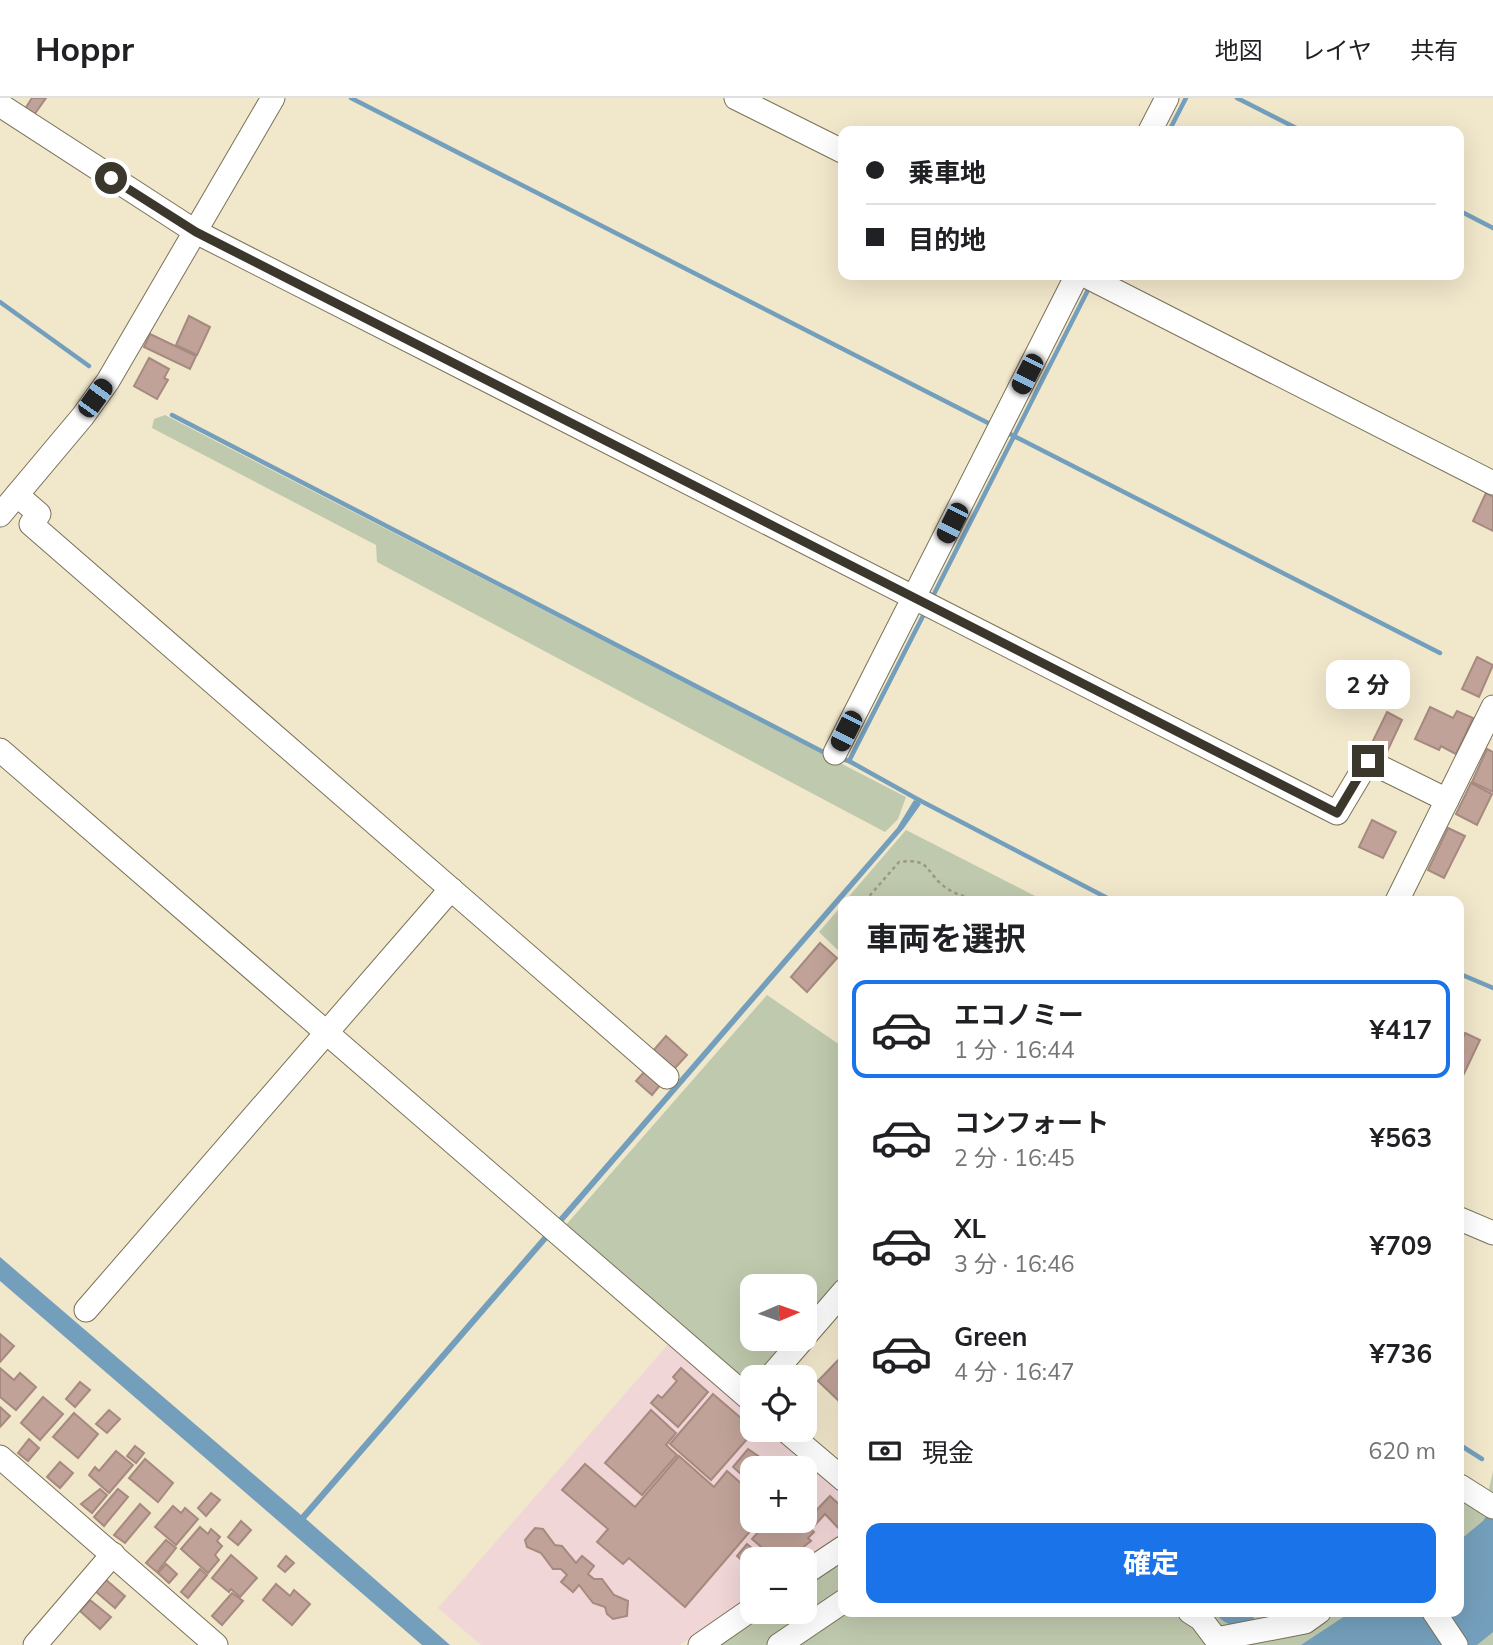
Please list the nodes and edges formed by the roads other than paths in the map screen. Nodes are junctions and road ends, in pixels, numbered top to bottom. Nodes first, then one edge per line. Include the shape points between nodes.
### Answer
1 (272, 98) edge
2 (736, 98) edge
3 (1167, 98) edge
4 (0, 105) edge
5 (1153, 126) edge
6 (838, 149) edge
7 (196, 232) junction
8 (1074, 280) edge
9 (1094, 280) edge
10 (1493, 483) edge
11 (17, 495) junction
12 (0, 515) edge
13 (914, 597) junction
14 (1493, 707) edge
15 (0, 750) edge
16 (835, 753) dead end
17 (1447, 800) junction
18 (451, 889) junction
19 (1399, 896) edge
20 (327, 1033) junction
21 (667, 1077) dead end
22 (1464, 1221) edge
23 (1493, 1233) edge
24 (838, 1298) edge
25 (86, 1310) dead end
26 (817, 1323) edge
27 (793, 1351) edge
28 (780, 1365) edge
29 (740, 1390) edge
30 (799, 1442) edge
31 (0, 1457) edge
32 (838, 1475) edge
33 (838, 1551) edge
34 (113, 1554) junction
35 (817, 1565) edge
36 (838, 1605) edge
37 (740, 1617) edge
38 (1199, 1617) edge
39 (1312, 1617) edge
40 (1437, 1617) edge
41 (35, 1645) edge
42 (216, 1645) edge
43 (700, 1645) edge
44 (779, 1645) edge
45 (1455, 1645) edge

1 - 7 street
2 - 6 street
3 - 5 street
4 - 7 street
7 - 11 street via 108,381
7 - 13 street
8 - 13 street
9 - 10 street
11 - 12 street
11 - 18 street via 39,514 31,524
13 - 16 street
13 - 17 street via 1337,813 1368,761
14 - 17 street
15 - 20 street
17 - 19 street
18 - 20 street
18 - 21 street
20 - 25 street
20 - 29 street
22 - 23 street
24 - 26 street
27 - 28 street
30 - 32 street
31 - 34 street
33 - 35 street
34 - 41 street
34 - 42 street
36 - 44 street
37 - 43 street
38 - 39 street via 1216,1639
40 - 45 street

